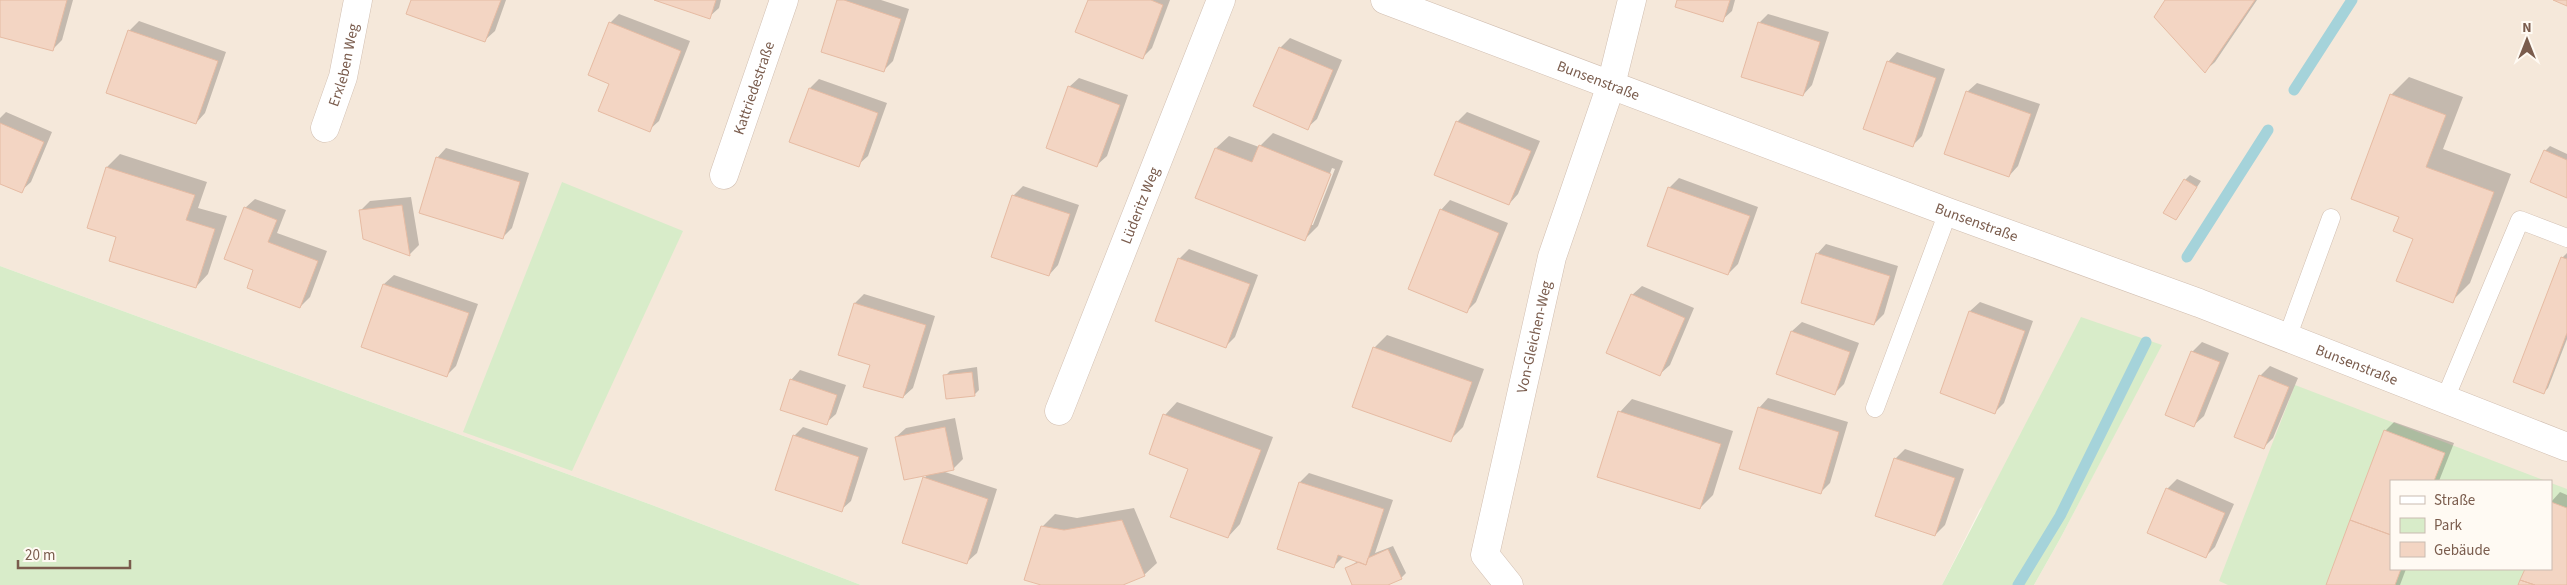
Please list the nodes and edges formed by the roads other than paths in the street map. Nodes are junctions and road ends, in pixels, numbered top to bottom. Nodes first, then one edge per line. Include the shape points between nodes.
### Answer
1 (358, 0) edge
2 (784, 0) edge
3 (1221, 0) edge
4 (1385, 0) edge
5 (1632, 0) edge
6 (1611, 85) junction
7 (325, 128) dead end
8 (724, 175) dead end
9 (1948, 212) junction
10 (2331, 218) dead end
11 (2567, 238) edge
12 (2287, 338) junction
13 (2445, 399) junction
14 (1875, 408) dead end
15 (1059, 411) dead end
16 (2567, 447) edge
17 (1509, 585) edge

1 - 7 street, Erxleben Weg via 343,77
2 - 8 street, Kattriedestraße
3 - 15 street, Lüderitz Weg
4 - 6 street, Bunsenstraße
5 - 6 street
6 - 9 street, Bunsenstraße
6 - 17 street, Von-Gleichen-Weg via 1552,258 1485,555
9 - 12 street, Bunsenstraße
9 - 14 lane
10 - 12 lane
11 - 13 lane via 2520,220
12 - 13 street, Bunsenstraße
13 - 16 street, Bunsenstraße

